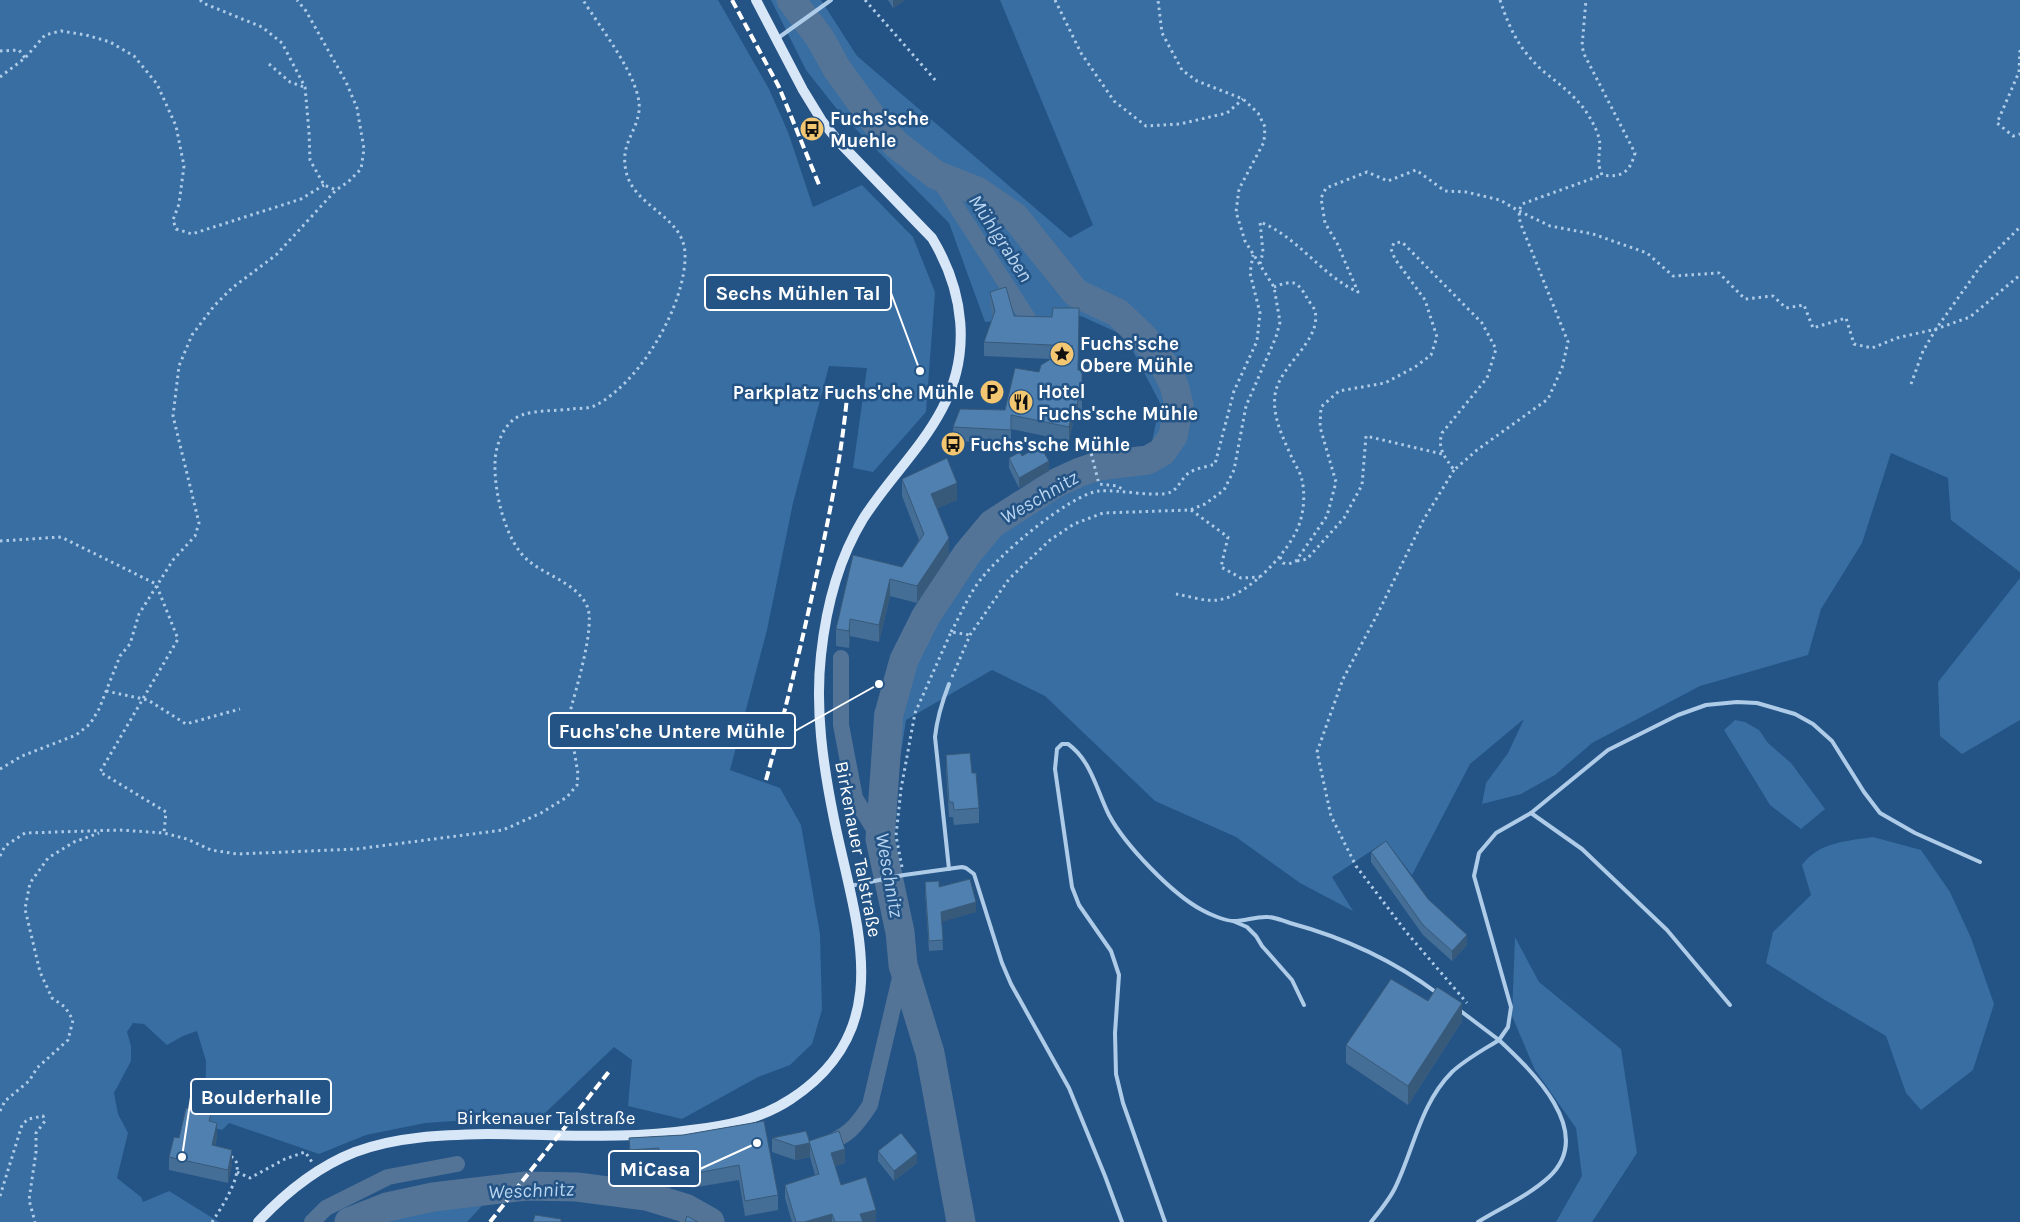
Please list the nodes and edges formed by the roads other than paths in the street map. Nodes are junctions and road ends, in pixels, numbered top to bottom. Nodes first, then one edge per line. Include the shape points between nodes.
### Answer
1 (756, 0) edge
2 (831, 0) edge
3 (776, 39) junction
4 (949, 684) road end
5 (1531, 813) junction
6 (1980, 862) dead end
7 (949, 869) junction
8 (848, 887) junction
9 (1233, 921) junction
10 (1444, 998) edge
11 (1452, 1004) edge
12 (1304, 1005) dead end
13 (1730, 1005) dead end
14 (1499, 1040) junction
15 (258, 1222) edge
16 (1122, 1222) edge
17 (1165, 1222) edge
18 (1371, 1222) edge
19 (1478, 1222) edge

1 - 3 main road, Birkenauer Talstraße
2 - 3 lane
3 - 8 main road, Birkenauer Talstraße via 822,121 932,238 953,279 962,319 960,358 943,408 863,520 840,570 823,634 820,739
4 - 7 lane via 937,719 935,737
5 - 6 lane via 1608,750 1678,715 1706,705 1757,703 1795,714 1813,724 1832,741 1880,813 1915,833
5 - 13 lane via 1582,849 1666,930
5 - 14 lane via 1496,833 1478,853 1474,876 1511,1006 1508,1027
7 - 8 lane
7 - 16 lane via 966,868 976,878 1002,963 1070,1088
8 - 15 main road, Birkenauer Talstraße via 860,936 863,977 854,1025 836,1058 812,1083 773,1109 735,1123 672,1133 444,1135 374,1146 318,1170 284,1196
9 - 10 lane via 1269,917 1338,938 1412,974
9 - 12 lane via 1256,936 1292,980
9 - 17 lane via 1202,910 1150,866 1124,838 1110,816 1085,761 1077,750 1062,744 1057,749 1055,769 1072,887 1079,905 1111,952 1119,976 1116,1074
11 - 14 lane
14 - 18 lane via 1471,1056 1434,1095 1420,1121 1394,1189
14 - 19 lane via 1548,1094 1562,1120 1566,1145 1561,1161 1550,1176

